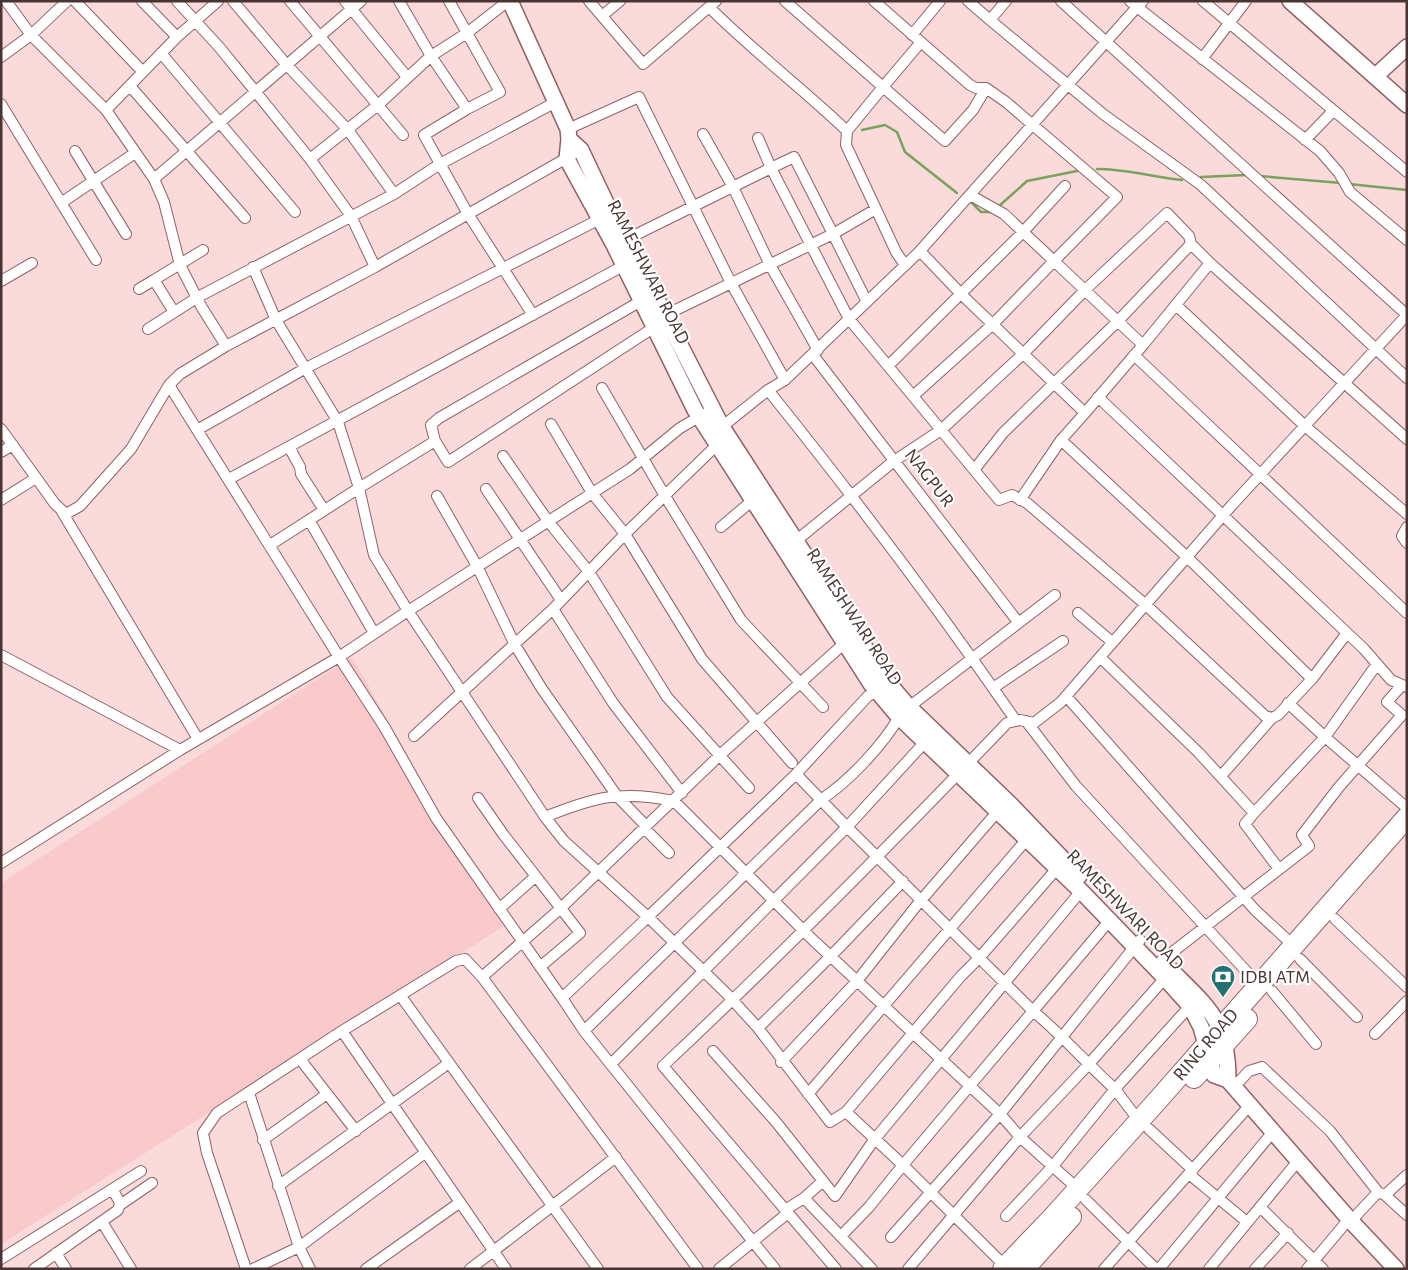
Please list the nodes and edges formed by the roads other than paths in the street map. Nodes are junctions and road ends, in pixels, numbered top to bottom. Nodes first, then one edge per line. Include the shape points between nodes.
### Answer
1 (6, 1) edge
2 (67, 1) edge
3 (75, 1) edge
4 (142, 1) edge
5 (176, 1) edge
6 (218, 1) edge
7 (232, 1) edge
8 (290, 1) edge
9 (361, 1) edge
10 (399, 1) edge
11 (449, 1) edge
12 (509, 1) edge
13 (589, 1) edge
14 (620, 1) edge
15 (785, 1) edge
16 (874, 1) edge
17 (940, 1) edge
18 (968, 1) edge
19 (1006, 1) edge
20 (1061, 1) edge
21 (1203, 1) edge
22 (1246, 1) edge
23 (1290, 1) edge
24 (1301, 1) edge
25 (1137, 3) edge
26 (713, 4) edge
27 (348, 5) edge
28 (602, 16) junction
29 (990, 20) junction
30 (194, 22) junction
31 (1229, 23) junction
32 (467, 33) junction
33 (31, 35) junction
34 (912, 35) junction
35 (319, 36) junction
36 (177, 38) junction
37 (921, 42) junction
38 (1107, 43) junction
39 (1407, 47) edge
40 (162, 53) junction
41 (431, 56) junction
42 (1, 57) edge
43 (1202, 59) junction
44 (286, 64) junction
45 (1381, 71) junction
46 (143, 72) junction
47 (407, 78) junction
48 (1070, 84) junction
49 (130, 86) junction
50 (883, 86) junction
51 (986, 88) junction
52 (254, 92) junction
53 (1407, 95) edge
54 (554, 103) junction
55 (1, 104) edge
56 (378, 105) junction
57 (1407, 105) edge
58 (467, 109) junction
59 (106, 110) junction
60 (1333, 111) junction
61 (218, 123) junction
62 (1032, 126) junction
63 (348, 130) junction
64 (847, 131) junction
65 (568, 134) junction
66 (704, 134) dead end
67 (403, 135) dead end
68 (758, 138) dead end
69 (1305, 140) junction
70 (188, 150) junction
71 (582, 150) junction
72 (75, 151) dead end
73 (135, 153) junction
74 (310, 159) junction
75 (567, 159) junction
76 (440, 164) junction
77 (771, 168) junction
78 (1407, 172) edge
79 (154, 179) junction
80 (94, 181) junction
81 (1065, 186) dead end
82 (733, 187) junction
83 (394, 194) junction
84 (970, 195) junction
85 (61, 203) junction
86 (693, 207) junction
87 (876, 209) junction
88 (295, 212) dead end
89 (468, 214) junction
90 (351, 216) junction
91 (245, 218) dead end
92 (600, 220) junction
93 (1023, 232) junction
94 (126, 234) dead end
95 (833, 234) junction
96 (1407, 240) edge
97 (619, 243) junction
98 (1191, 244) junction
99 (810, 245) junction
100 (203, 250) dead end
101 (920, 251) junction
102 (96, 260) dead end
103 (1054, 261) junction
104 (32, 262) dead end
105 (1210, 263) junction
106 (180, 265) junction
107 (770, 265) junction
108 (905, 265) junction
109 (624, 266) junction
110 (253, 267) junction
111 (375, 267) junction
112 (503, 268) junction
113 (154, 280) junction
114 (1, 281) edge
115 (732, 283) junction
116 (139, 289) dead end
117 (1085, 290) junction
118 (961, 294) junction
119 (198, 297) junction
120 (641, 301) junction
121 (867, 302) junction
122 (1176, 305) junction
123 (174, 312) junction
124 (533, 315) junction
125 (1407, 315) edge
126 (849, 319) junction
127 (276, 320) junction
128 (1118, 321) junction
129 (656, 322) junction
130 (993, 324) junction
131 (148, 329) dead end
132 (1143, 345) junction
133 (226, 346) junction
134 (1374, 350) junction
135 (815, 352) junction
136 (1023, 354) junction
137 (1134, 355) junction
138 (888, 366) junction
139 (306, 368) junction
140 (1407, 378) edge
141 (785, 380) junction
142 (1054, 382) junction
143 (1344, 383) junction
144 (169, 385) junction
145 (602, 388) dead end
146 (768, 390) junction
147 (912, 396) junction
148 (1098, 397) junction
149 (706, 412) junction
150 (1085, 413) junction
151 (338, 422) junction
152 (552, 424) dead end
153 (1305, 426) junction
154 (1, 429) edge
155 (196, 430) junction
156 (941, 430) junction
157 (720, 436) junction
158 (1407, 439) edge
159 (435, 440) junction
160 (1061, 440) junction
161 (13, 445) junction
162 (289, 446) junction
163 (1, 452) edge
164 (503, 456) dead end
165 (642, 458) junction
166 (894, 461) junction
167 (974, 470) junction
168 (1261, 474) junction
169 (36, 478) junction
170 (229, 479) junction
171 (359, 488) junction
172 (486, 489) dead end
173 (592, 493) junction
174 (850, 495) junction
175 (437, 496) dead end
176 (665, 496) junction
177 (1, 500) edge
178 (753, 500) junction
179 (1020, 500) junction
180 (61, 510) junction
181 (324, 510) junction
182 (1407, 514) edge
183 (1224, 515) junction
184 (309, 520) junction
185 (548, 521) junction
186 (721, 527) dead end
187 (1407, 527) edge
188 (625, 534) junction
189 (520, 539) junction
190 (1407, 543) edge
191 (270, 544) junction
192 (791, 545) junction
193 (1187, 557) junction
194 (477, 566) junction
195 (589, 572) junction
196 (1055, 595) dead end
197 (561, 600) junction
198 (1146, 605) junction
199 (553, 609) junction
200 (408, 611) junction
201 (1078, 612) dead end
202 (1407, 613) edge
203 (1018, 622) junction
204 (374, 633) junction
205 (1347, 633) junction
206 (850, 637) junction
207 (1063, 640) dead end
208 (1112, 642) junction
209 (515, 645) junction
210 (1, 655) edge
211 (339, 657) junction
212 (972, 657) junction
213 (1100, 657) junction
214 (1377, 664) junction
215 (1312, 679) junction
216 (799, 684) junction
217 (1404, 686) edge
218 (993, 688) junction
219 (462, 692) junction
220 (877, 692) junction
221 (1066, 696) junction
222 (1288, 704) junction
223 (823, 707) dead end
224 (904, 712) junction
225 (1272, 718) junction
226 (1021, 721) junction
227 (756, 723) junction
228 (414, 736) dead end
229 (1325, 737) junction
230 (198, 740) junction
231 (925, 742) junction
232 (180, 750) junction
233 (720, 755) junction
234 (792, 763) dead end
235 (1358, 766) junction
236 (963, 768) junction
237 (796, 774) junction
238 (1221, 776) junction
239 (749, 788) dead end
240 (682, 793) junction
241 (617, 796) junction
242 (478, 798) dead end
243 (822, 798) junction
244 (674, 801) junction
245 (1407, 808) edge
246 (998, 811) junction
247 (1254, 813) junction
248 (545, 817) junction
249 (1407, 817) edge
250 (645, 827) junction
251 (847, 827) junction
252 (1407, 838) edge
253 (1027, 839) junction
254 (721, 848) junction
255 (669, 853) dead end
256 (878, 856) junction
257 (1, 864) edge
258 (1061, 864) junction
259 (1279, 869) junction
260 (598, 873) junction
261 (747, 874) junction
262 (535, 877) junction
263 (903, 881) junction
264 (1080, 890) junction
265 (1243, 896) junction
266 (773, 900) junction
267 (921, 900) junction
268 (561, 908) junction
269 (499, 909) junction
270 (648, 917) junction
271 (1336, 919) junction
272 (1110, 920) junction
273 (1204, 926) junction
274 (951, 928) junction
275 (803, 930) junction
276 (522, 942) junction
277 (1137, 943) junction
278 (675, 944) junction
279 (1297, 953) junction
280 (832, 956) junction
281 (980, 957) junction
282 (1161, 960) junction
283 (540, 967) junction
284 (704, 971) junction
285 (482, 977) junction
286 (1165, 978) junction
287 (857, 981) junction
288 (1003, 982) junction
289 (1407, 987) edge
290 (1266, 988) junction
291 (400, 995) junction
292 (562, 998) junction
293 (733, 1000) junction
294 (1407, 1001) edge
295 (885, 1006) junction
296 (1190, 1006) junction
297 (1034, 1011) junction
298 (1357, 1017) dead end
299 (758, 1028) junction
300 (342, 1031) junction
301 (584, 1031) junction
302 (914, 1032) junction
303 (1375, 1034) dead end
304 (1063, 1036) junction
305 (1213, 1040) junction
306 (1316, 1044) dead end
307 (713, 1051) dead end
308 (300, 1059) junction
309 (939, 1060) junction
310 (449, 1062) junction
311 (781, 1062) junction
312 (610, 1064) junction
313 (1088, 1065) junction
314 (1231, 1084) junction
315 (971, 1088) junction
316 (1115, 1089) junction
317 (249, 1093) junction
318 (327, 1094) junction
319 (808, 1094) junction
320 (392, 1105) junction
321 (1250, 1105) junction
322 (846, 1112) junction
323 (1000, 1114) junction
324 (1144, 1125) junction
325 (356, 1131) junction
326 (1272, 1133) junction
327 (1020, 1137) junction
328 (263, 1140) junction
329 (874, 1140) junction
330 (425, 1154) junction
331 (616, 1157) junction
332 (1298, 1160) junction
333 (903, 1166) junction
334 (1053, 1166) junction
335 (141, 1171) dead end
336 (1191, 1172) junction
337 (1407, 1175) edge
338 (822, 1181) junction
339 (152, 1183) dead end
340 (278, 1186) junction
341 (112, 1190) junction
342 (930, 1192) junction
343 (1382, 1193) junction
344 (1082, 1195) junction
345 (804, 1198) junction
346 (1218, 1198) junction
347 (460, 1203) junction
348 (120, 1205) junction
349 (552, 1205) junction
350 (1260, 1207) junction
351 (786, 1211) junction
352 (1407, 1215) edge
353 (1006, 1216) dead end
354 (954, 1217) junction
355 (1350, 1220) junction
356 (102, 1222) junction
357 (1247, 1222) junction
358 (1288, 1233) junction
359 (841, 1236) junction
360 (891, 1237) dead end
361 (752, 1241) junction
362 (1129, 1241) junction
363 (299, 1247) junction
364 (494, 1251) junction
365 (56, 1253) junction
366 (1, 1259) edge
367 (1314, 1260) junction
368 (1011, 1268) edge
369 (34, 1269) edge
370 (66, 1269) edge
371 (131, 1269) edge
372 (246, 1269) edge
373 (253, 1269) edge
374 (310, 1269) edge
375 (366, 1269) edge
376 (470, 1269) edge
377 (506, 1269) edge
378 (598, 1269) edge
379 (698, 1269) edge
380 (719, 1269) edge
381 (775, 1269) edge
382 (836, 1269) edge
383 (872, 1269) edge
384 (908, 1269) edge
385 (1104, 1269) edge
386 (1158, 1269) edge
387 (1209, 1269) edge
388 (1256, 1269) edge
389 (1307, 1269) edge
390 (1323, 1269) edge
391 (1396, 1269) edge

1 - 33 street
2 - 33 street
3 - 46 street
4 - 36 street
5 - 30 street
6 - 30 street
7 - 44 street
8 - 35 street
9 - 27 street
10 - 41 street
11 - 32 street
12 - 32 street
12 - 54 main road
13 - 28 street
14 - 28 street
15 - 50 street
16 - 34 street
17 - 34 street
18 - 29 street
19 - 29 street
20 - 38 street
21 - 31 street
22 - 31 street
23 - 57 main road
24 - 45 main road
25 - 38 street
25 - 43 street
26 - 28 street via 643,64
26 - 64 street via 741,38
27 - 35 street
27 - 47 street
29 - 48 street
30 - 36 street
30 - 52 street via 220,48
31 - 43 street
31 - 60 street
32 - 41 street
32 - 58 street via 500,92
33 - 42 street
33 - 59 street
34 - 37 street
35 - 44 street
35 - 56 street
36 - 40 street
37 - 50 street
37 - 51 street via 970,85
38 - 48 street
38 - 125 street
39 - 45 main road
40 - 46 street
40 - 61 street
41 - 47 street
41 - 58 street
43 - 69 street
44 - 52 street
44 - 63 street
45 - 53 main road
46 - 49 street
47 - 56 street
48 - 62 street
48 - 134 street via 1103,114 1201,185
49 - 59 street
49 - 70 street
50 - 51 street via 945,141 973,110
50 - 64 street
51 - 62 street
52 - 61 street
52 - 74 street
54 - 65 main road
54 - 76 street
55 - 85 street
56 - 63 street
56 - 67 street
58 - 76 street via 424,135
59 - 73 street
60 - 69 street
60 - 78 street
61 - 70 street
61 - 88 street
62 - 84 street
62 - 103 street via 1117,197
63 - 74 street
63 - 83 street
64 - 87 street via 846,145
65 - 71 main road
65 - 75 main road
65 - 86 street via 639,97
66 - 82 street, NAGPUR
68 - 77 street
69 - 96 street via 1320,151 1350,192
70 - 79 street
70 - 91 street
71 - 75 street
71 - 97 main road
72 - 80 street
73 - 79 street
73 - 80 street
74 - 90 street
75 - 89 street
75 - 92 main road, RAMESHWARI ROAD
76 - 83 street
76 - 89 street
77 - 82 street
77 - 95 street via 794,156
77 - 99 street
79 - 106 street via 164,202
80 - 85 street
80 - 94 street
81 - 93 street
82 - 86 street
82 - 107 street, NAGPUR
83 - 90 street
84 - 93 street via 1004,214
84 - 101 street
85 - 102 street
86 - 97 street
86 - 115 street
87 - 95 street
87 - 108 street
89 - 111 street
89 - 112 street
90 - 110 street
90 - 111 street
92 - 97 main road, RAMESHWARI ROAD
92 - 112 street
93 - 103 street
93 - 118 street
95 - 99 street
95 - 121 street
97 - 109 main road, RAMESHWARI ROAD
97 - 129 main road
98 - 105 street
98 - 117 street via 1189,236 1167,213
98 - 128 street
99 - 107 street
99 - 126 street
100 - 106 street
101 - 108 street
101 - 118 street
103 - 117 street
103 - 130 street
104 - 114 street
105 - 122 street
105 - 143 street
106 - 113 street
106 - 119 street
107 - 115 street
107 - 135 street, NAGPUR
108 - 121 street
109 - 120 main road, RAMESHWARI ROAD
109 - 124 street
110 - 119 street
110 - 127 street
111 - 127 street
112 - 124 street
112 - 139 street
113 - 116 street
113 - 123 street
115 - 129 street
115 - 141 street
117 - 128 street
117 - 136 street
118 - 130 street
118 - 138 street
119 - 123 street
119 - 133 street
120 - 129 main road, RAMESHWARI ROAD
120 - 159 street via 439,418 431,425
121 - 126 street
122 - 132 street
122 - 153 street
123 - 131 street
124 - 151 street
125 - 134 street
126 - 135 street
126 - 138 street
127 - 133 street
127 - 139 street
128 - 132 street
128 - 142 street
129 - 149 main road, RAMESHWARI ROAD
129 - 159 street via 448,462
130 - 136 street
130 - 147 street
132 - 137 street
133 - 144 street via 180,374
134 - 140 street
134 - 143 street
135 - 141 street
135 - 166 street, NAGPUR
136 - 142 street
136 - 156 street
137 - 148 street
137 - 168 street
138 - 147 street
139 - 151 street
139 - 155 street
141 - 146 street
142 - 150 street
142 - 167 street via 1003,432
143 - 153 street
143 - 158 street
144 - 155 street
144 - 180 street via 131,449 100,486 80,506 66,514
145 - 165 street
146 - 157 street
146 - 174 street
147 - 156 street
148 - 150 street
148 - 183 street
149 - 157 main road, RAMESHWARI ROAD
149 - 165 street
150 - 160 street
151 - 162 street
151 - 171 street
152 - 173 street
153 - 168 street
153 - 182 street
154 - 161 street
155 - 170 street
156 - 166 street
156 - 167 street
157 - 176 street
157 - 178 main road, RAMESHWARI ROAD
157 - 192 main road
159 - 171 street
160 - 179 street
160 - 193 street
161 - 163 street
161 - 169 street
162 - 170 street
162 - 181 street via 301,474
164 - 185 street
165 - 173 street
165 - 176 street
166 - 174 street
166 - 203 street, NAGPUR
167 - 179 street via 999,500 1012,495
168 - 183 street
168 - 202 street
169 - 177 street
169 - 180 street
170 - 191 street
171 - 181 street
171 - 200 street via 374,555
172 - 189 street
173 - 185 street
173 - 188 street
174 - 192 street
174 - 212 street
175 - 194 street
176 - 188 street
176 - 216 street via 742,620
178 - 186 street
178 - 192 main road, RAMESHWARI ROAD
179 - 198 street via 1089,554
180 - 230 street
181 - 184 street
183 - 193 street
183 - 205 street
184 - 191 street
184 - 204 street
185 - 189 street
185 - 195 street
187 - 190 street via 1402,536
188 - 195 street
188 - 227 street via 702,659
189 - 194 street
189 - 197 street
191 - 211 street
192 - 206 main road, RAMESHWARI ROAD
193 - 198 street
193 - 215 street
194 - 200 street
194 - 209 street
195 - 197 street
195 - 233 street via 667,697
196 - 203 street
197 - 199 street
198 - 208 street
198 - 225 street via 1265,716
199 - 209 street
199 - 240 street via 613,703
200 - 204 street
200 - 219 street
201 - 208 street
203 - 212 street
204 - 211 street
205 - 214 street
205 - 215 street
206 - 216 street
206 - 220 main road, RAMESHWARI ROAD
206 - 224 main road via 886,680
207 - 218 street
208 - 213 street
209 - 219 street
209 - 241 street
210 - 232 street
211 - 230 street
211 - 269 street via 385,728 436,818
212 - 218 street
212 - 224 street
213 - 221 street
213 - 238 street
214 - 217 street via 1391,680
214 - 229 street
215 - 222 street
216 - 223 street
216 - 227 street
217 - 235 street via 1387,702 1402,715
218 - 226 street
219 - 228 street
219 - 248 street
220 - 224 main road, RAMESHWARI ROAD
220 - 237 street via 868,696
221 - 226 street via 1034,723
221 - 265 street
222 - 225 street
222 - 229 street
224 - 231 main road, RAMESHWARI ROAD
224 - 236 main road
224 - 243 street via 858,766 833,792
225 - 238 street
226 - 236 street via 1007,723
226 - 273 street
227 - 233 street
227 - 234 street
229 - 235 street
229 - 247 street
230 - 232 street
231 - 236 main road, RAMESHWARI ROAD
231 - 251 street
232 - 257 street
233 - 239 street
233 - 240 street
235 - 245 street
235 - 259 street via 1302,836 1309,846
236 - 246 main road, RAMESHWARI ROAD
236 - 256 street
236 - 258 main road
237 - 243 street
237 - 254 street
238 - 247 street
240 - 244 street
241 - 244 street via 647,795
241 - 248 street via 584,801
241 - 250 street
242 - 262 street
243 - 251 street
243 - 261 street
244 - 250 street
244 - 254 street
246 - 253 main road, RAMESHWARI ROAD
246 - 267 street
247 - 259 street via 1245,824
248 - 260 street via 564,841
249 - 279 highway, RING ROAD
250 - 255 street
250 - 260 street
251 - 256 street
251 - 266 street
252 - 271 highway, RING ROAD
253 - 258 main road, RAMESHWARI ROAD
253 - 274 street
254 - 261 street
254 - 270 street
256 - 263 street
256 - 275 street
258 - 264 main road, RAMESHWARI ROAD
258 - 277 main road
258 - 281 street
259 - 265 street
260 - 268 street
260 - 270 street
261 - 266 street
261 - 278 street
262 - 268 street
262 - 269 street
263 - 267 street
263 - 280 street
264 - 272 main road, RAMESHWARI ROAD
264 - 288 street
265 - 273 street
265 - 279 street
266 - 275 street
266 - 284 street
267 - 274 street
267 - 287 street
268 - 276 street
268 - 283 street via 580,933
269 - 276 street
270 - 278 street
270 - 292 street
271 - 279 highway, RING ROAD
271 - 289 street
272 - 277 main road, RAMESHWARI ROAD
272 - 297 street
273 - 282 street
273 - 290 street
274 - 281 street
274 - 295 street
275 - 280 street
275 - 293 street
276 - 283 street
276 - 285 street
277 - 282 main road
277 - 286 main road, RAMESHWARI ROAD
277 - 304 street
278 - 284 street
278 - 301 street
279 - 290 highway, RING ROAD
279 - 298 street
280 - 287 street
280 - 299 street
281 - 288 street
281 - 302 street
282 - 305 main road via 1206,1006
283 - 292 street
284 - 293 street
284 - 312 street
285 - 291 street via 465,959 456,961
285 - 331 street
286 - 296 main road, RAMESHWARI ROAD
286 - 313 street
287 - 295 street
287 - 311 street
288 - 297 street
288 - 309 street
290 - 305 highway, RING ROAD
290 - 306 street
291 - 300 street
291 - 310 street
292 - 301 street
293 - 299 street
293 - 351 street via 663,1066
294 - 303 street
295 - 302 street
295 - 319 street
296 - 305 main road, RAMESHWARI ROAD
296 - 316 street
297 - 304 street
297 - 315 street
299 - 311 street
300 - 308 street
300 - 320 street
301 - 312 street
302 - 309 street
302 - 322 street
304 - 313 street
304 - 323 street
305 - 314 main road
305 - 314 main road via 1214,1075
305 - 324 highway, RING ROAD
307 - 338 street via 776,1122
308 - 317 street
308 - 318 street
309 - 315 street
309 - 329 street
310 - 320 street
310 - 349 street
311 - 319 street
312 - 361 street
313 - 316 street
313 - 327 street
314 - 321 main road
314 - 343 street via 1249,1071 1262,1067 1330,1131
315 - 323 street
315 - 333 street
316 - 324 street
316 - 334 street
317 - 328 street
317 - 372 street via 217,1113 203,1133
318 - 325 street
318 - 328 street
319 - 322 street via 830,1122
320 - 325 street
320 - 330 street
321 - 326 main road
321 - 336 street
322 - 329 street
323 - 327 street
323 - 342 street
324 - 336 street
324 - 344 highway, RING ROAD
325 - 340 street
326 - 332 main road
326 - 346 street
327 - 334 street
327 - 354 street
328 - 340 street
329 - 333 street
329 - 338 street via 835,1196
330 - 347 street
330 - 363 street
331 - 349 street
331 - 379 street
332 - 350 street
332 - 355 main road
333 - 342 street
333 - 359 street
334 - 344 street
334 - 353 street
335 - 341 street
336 - 346 street
336 - 362 street
337 - 343 street
338 - 345 street
339 - 348 street
340 - 363 street
341 - 348 street
341 - 366 street
342 - 354 street
342 - 360 street
343 - 352 street
343 - 355 street
344 - 362 street
344 - 368 highway, RING ROAD
345 - 351 street
345 - 359 street
346 - 357 street
346 - 386 street
347 - 364 street
347 - 375 street
348 - 356 street
349 - 364 street
349 - 378 street
350 - 357 street
350 - 358 street
351 - 361 street
351 - 382 street
354 - 368 street
354 - 384 street
355 - 367 street
355 - 391 main road
356 - 365 street
356 - 371 street
357 - 387 street
358 - 367 street
358 - 388 street
359 - 383 street
361 - 380 street
361 - 381 street
362 - 385 street
362 - 386 street
363 - 373 street
363 - 374 street
364 - 376 street
364 - 377 street
365 - 369 street
365 - 370 street
367 - 389 street
367 - 390 street

